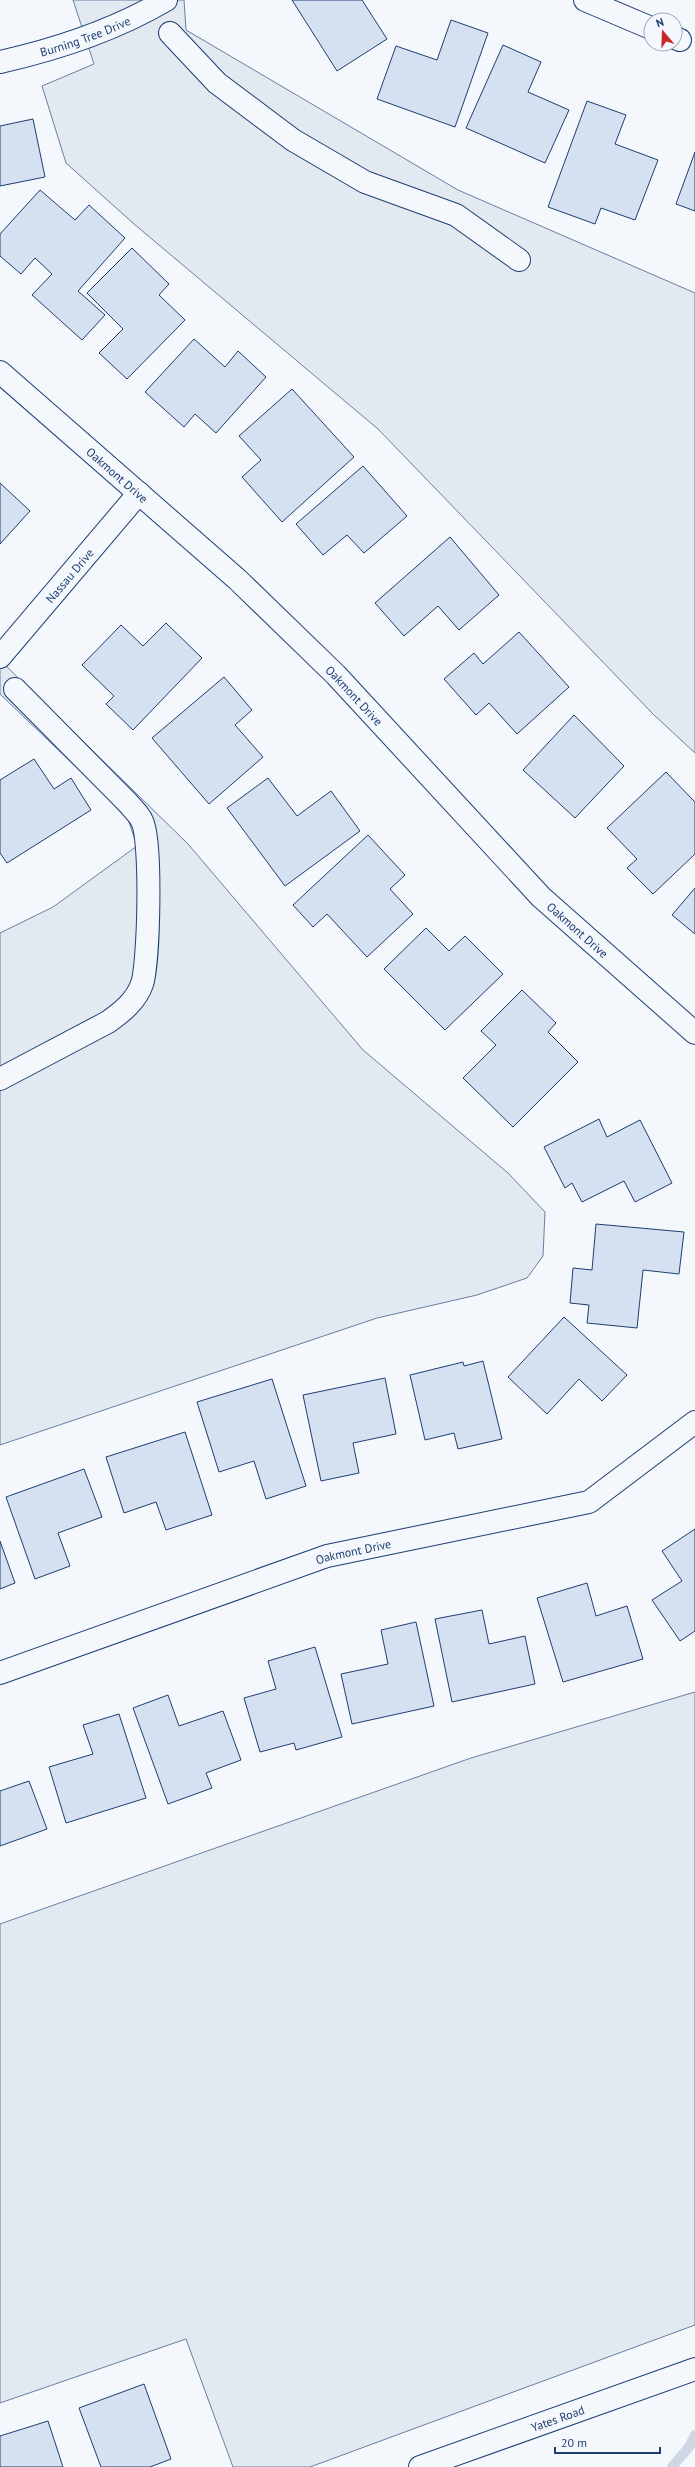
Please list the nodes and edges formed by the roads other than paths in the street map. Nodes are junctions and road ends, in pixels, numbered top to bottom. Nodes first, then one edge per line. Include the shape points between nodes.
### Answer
1 (166, 0) edge
2 (585, 0) edge
3 (643, 25) edge
4 (170, 33) dead end
5 (0, 62) edge
6 (519, 260) dead end
7 (0, 372) edge
8 (138, 493) junction
9 (0, 657) edge
10 (14, 689) dead end
11 (695, 1033) edge
12 (0, 1079) edge
13 (695, 1422) edge
14 (0, 1673) edge
15 (695, 2369) edge
16 (420, 2467) edge

1 - 5 street, Burning Tree Drive via 111,28 38,54
2 - 3 street
4 - 6 street via 217,83 293,140 365,182 456,215
7 - 8 street, Oakmont Drive
8 - 9 street, Nassau Drive
8 - 11 street, Oakmont Drive via 238,580 336,675 541,897
10 - 12 street via 127,802 142,821 147,843 148,948 142,985 134,1001 108,1022
13 - 14 street, Oakmont Drive via 589,1502 327,1556
15 - 16 street, Yates Road

